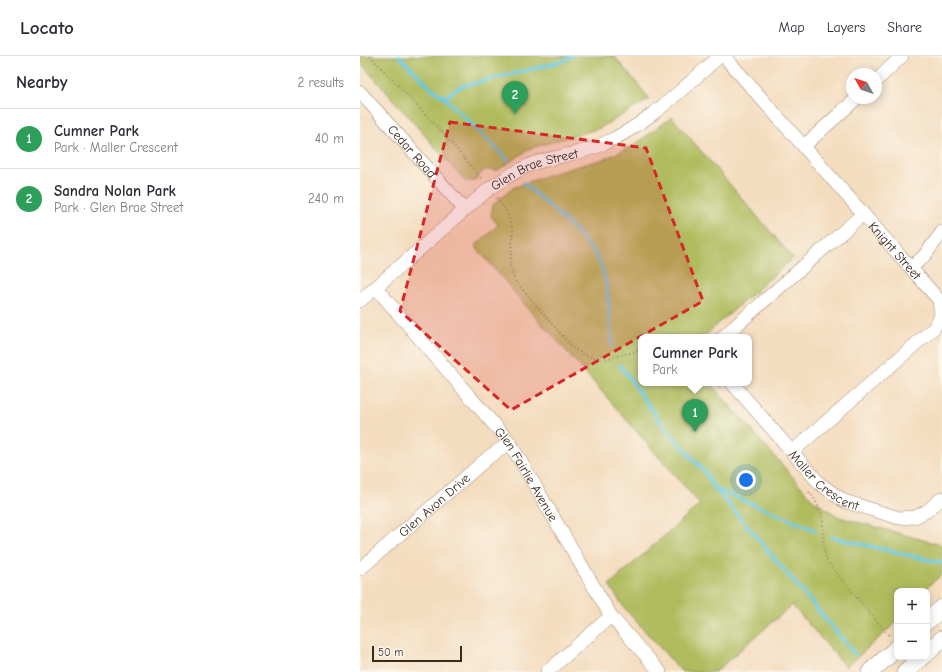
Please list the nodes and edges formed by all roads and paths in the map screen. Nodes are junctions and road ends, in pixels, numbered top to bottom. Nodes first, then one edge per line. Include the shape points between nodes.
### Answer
1 (370, 56) edge
2 (720, 56) edge
3 (724, 56) edge
4 (902, 56) edge
5 (882, 75) edge
6 (360, 92) edge
7 (850, 104) edge
8 (804, 146) junction
9 (490, 188) junction
10 (465, 210) junction
11 (863, 214) junction
12 (942, 232) edge
13 (911, 268) junction
14 (376, 288) junction
15 (360, 301) edge
16 (726, 334) edge
17 (638, 351) edge
18 (729, 389) edge
19 (510, 443) junction
20 (793, 451) junction
21 (805, 487) dead end
22 (942, 498) edge
23 (360, 569) edge
24 (942, 608) edge
25 (611, 616) junction
26 (930, 618) edge
27 (942, 639) edge
28 (893, 642) edge
29 (930, 650) edge
30 (919, 660) edge
31 (872, 671) edge
32 (547, 672) edge
33 (660, 672) edge
34 (906, 672) edge

1 - 9 path via 443,133
2 - 9 street, Glen Brae Street via 656,113 625,133 602,145 533,164
3 - 8 street, Knight Street
4 - 5 street
6 - 10 street, Cedar Road
7 - 8 street
8 - 11 street, Knight Street
9 - 10 street, Glen Brae Street
9 - 17 path via 506,211 512,230 510,265 515,281 573,348 586,356 605,359
10 - 14 street, Glen Brae Street
11 - 13 street, Knight Street
11 - 16 street
12 - 13 street via 925,255
13 - 20 street, Knight Street via 938,300 941,316 934,328
14 - 15 street, Glen Brae Street
14 - 19 street, Glen Fairlie Avenue
18 - 20 street, Maller Crescent
19 - 23 street, Glen Avon Drive via 490,456
19 - 25 street, Glen Fairlie Avenue
20 - 22 street, Maller Crescent via 820,484 844,501 899,518 915,517
21 - 28 path via 815,499 823,516 824,553 828,563
24 - 26 main road
25 - 32 street
25 - 33 street, Glen Fairlie Avenue
27 - 29 main road
28 - 31 main road
30 - 34 main road

